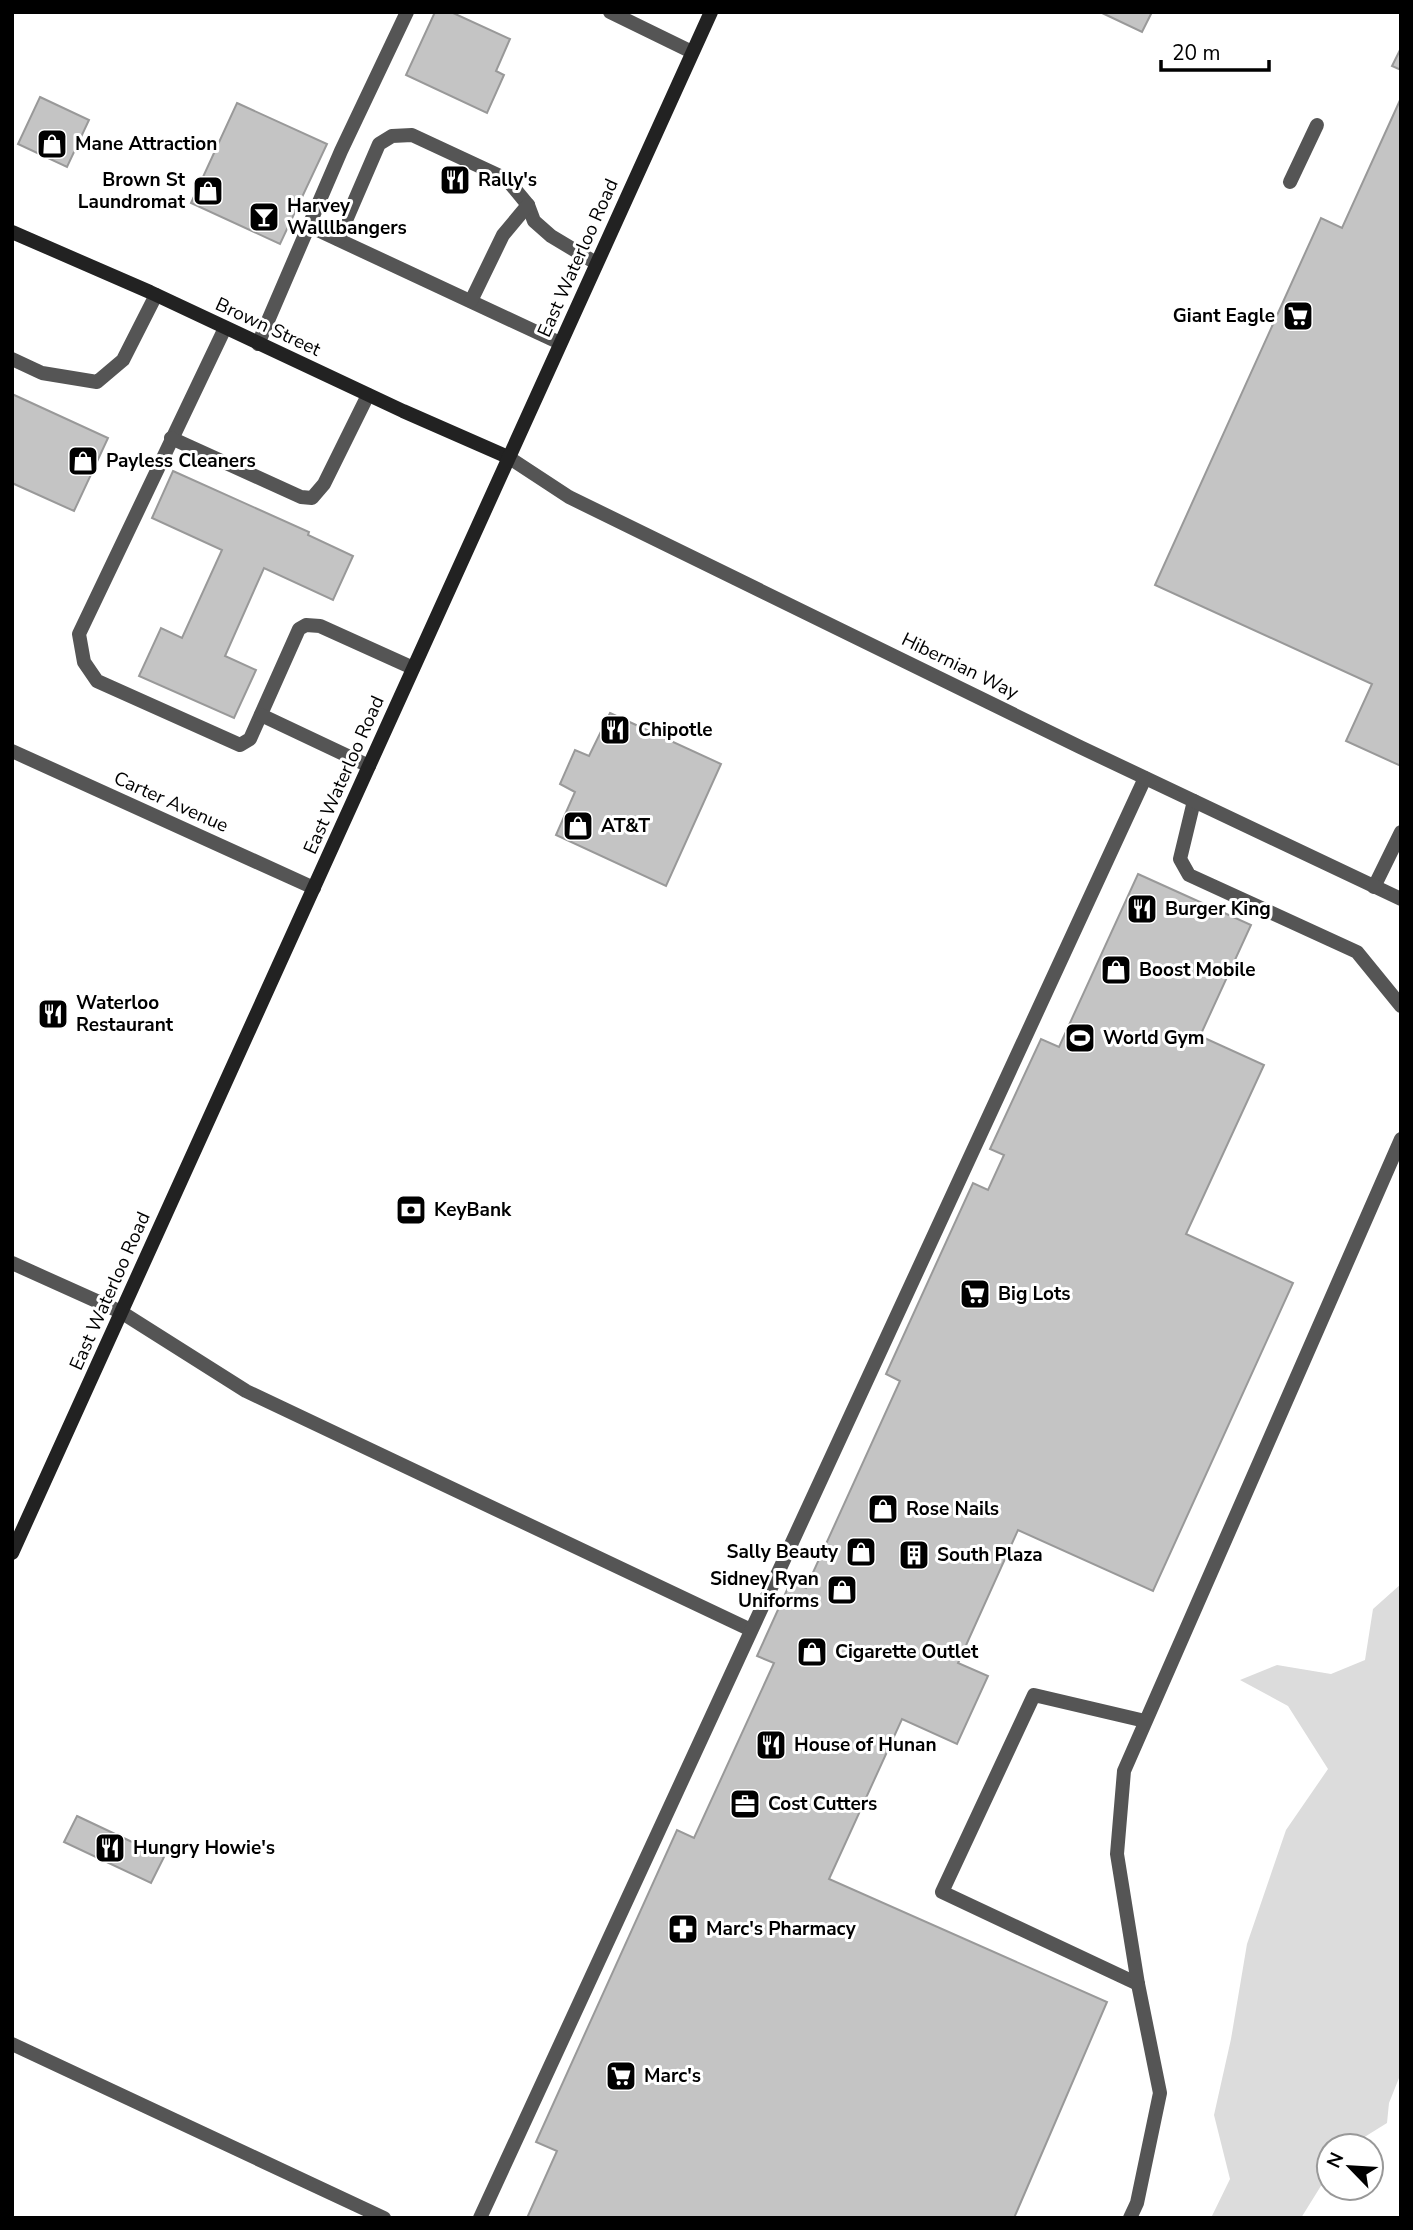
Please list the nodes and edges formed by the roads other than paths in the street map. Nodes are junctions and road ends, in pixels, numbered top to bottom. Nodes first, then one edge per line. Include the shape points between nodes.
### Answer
1 (407, 12) edge
2 (610, 12) edge
3 (711, 12) edge
4 (692, 52) junction
5 (1317, 125) dead end
6 (1290, 182) dead end
7 (528, 205) junction
8 (309, 226) junction
9 (13, 235) edge
10 (338, 239) junction
11 (596, 263) junction
12 (156, 295) junction
13 (471, 301) junction
14 (225, 328) junction
15 (560, 343) junction
16 (258, 344) junction
17 (12, 359) edge
18 (368, 395) junction
19 (170, 438) junction
20 (508, 457) junction
21 (413, 668) junction
22 (261, 715) junction
23 (12, 751) edge
24 (369, 766) junction
25 (1145, 778) junction
26 (1194, 801) junction
27 (1401, 832) edge
28 (1374, 887) junction
29 (314, 888) junction
30 (1401, 899) edge
31 (1401, 1006) edge
32 (1401, 1139) edge
33 (12, 1263) edge
34 (121, 1312) junction
35 (12, 1553) edge
36 (751, 1630) junction
37 (1145, 1721) junction
38 (1138, 1984) junction
39 (12, 2044) edge
40 (384, 2218) edge
41 (480, 2218) edge
42 (1130, 2218) edge

1 - 8 street
2 - 4 street
3 - 4 main road, East Waterloo Road
4 - 11 main road, East Waterloo Road
5 - 6 street
7 - 10 street via 498,175 412,135 392,136 379,144
7 - 11 street via 534,221 551,236
7 - 13 street via 503,235
8 - 10 street
8 - 16 street
9 - 12 main road, Brown Street
10 - 13 street
11 - 15 main road, East Waterloo Road
12 - 14 main road, Brown Street
12 - 17 street via 123,360 97,382 42,373
13 - 15 street
14 - 16 main road, Brown Street
14 - 19 street
15 - 20 main road, East Waterloo Road
16 - 18 main road, Brown Street
18 - 19 street via 324,484 312,498
18 - 20 main road, Brown Street
19 - 22 street via 79,634 84,662 97,681 240,745 250,739
20 - 21 main road, East Waterloo Road
20 - 25 street, Hibernian Way via 569,497
21 - 22 street via 320,626 306,625 299,629
21 - 24 main road, East Waterloo Road
22 - 24 street
23 - 29 street, Carter Avenue
24 - 29 main road, East Waterloo Road
25 - 26 street, Hibernian Way
25 - 36 street
26 - 28 street, Hibernian Way
26 - 31 street via 1180,859 1189,875 1357,952
27 - 28 street
28 - 30 street, Hibernian Way
29 - 34 main road, East Waterloo Road
32 - 37 street
33 - 34 street
34 - 35 main road, East Waterloo Road
34 - 36 street via 246,1391
36 - 41 street
37 - 38 street via 1124,1771 1117,1854
37 - 38 street via 1034,1695 942,1892
38 - 42 street via 1160,2093
39 - 40 street

